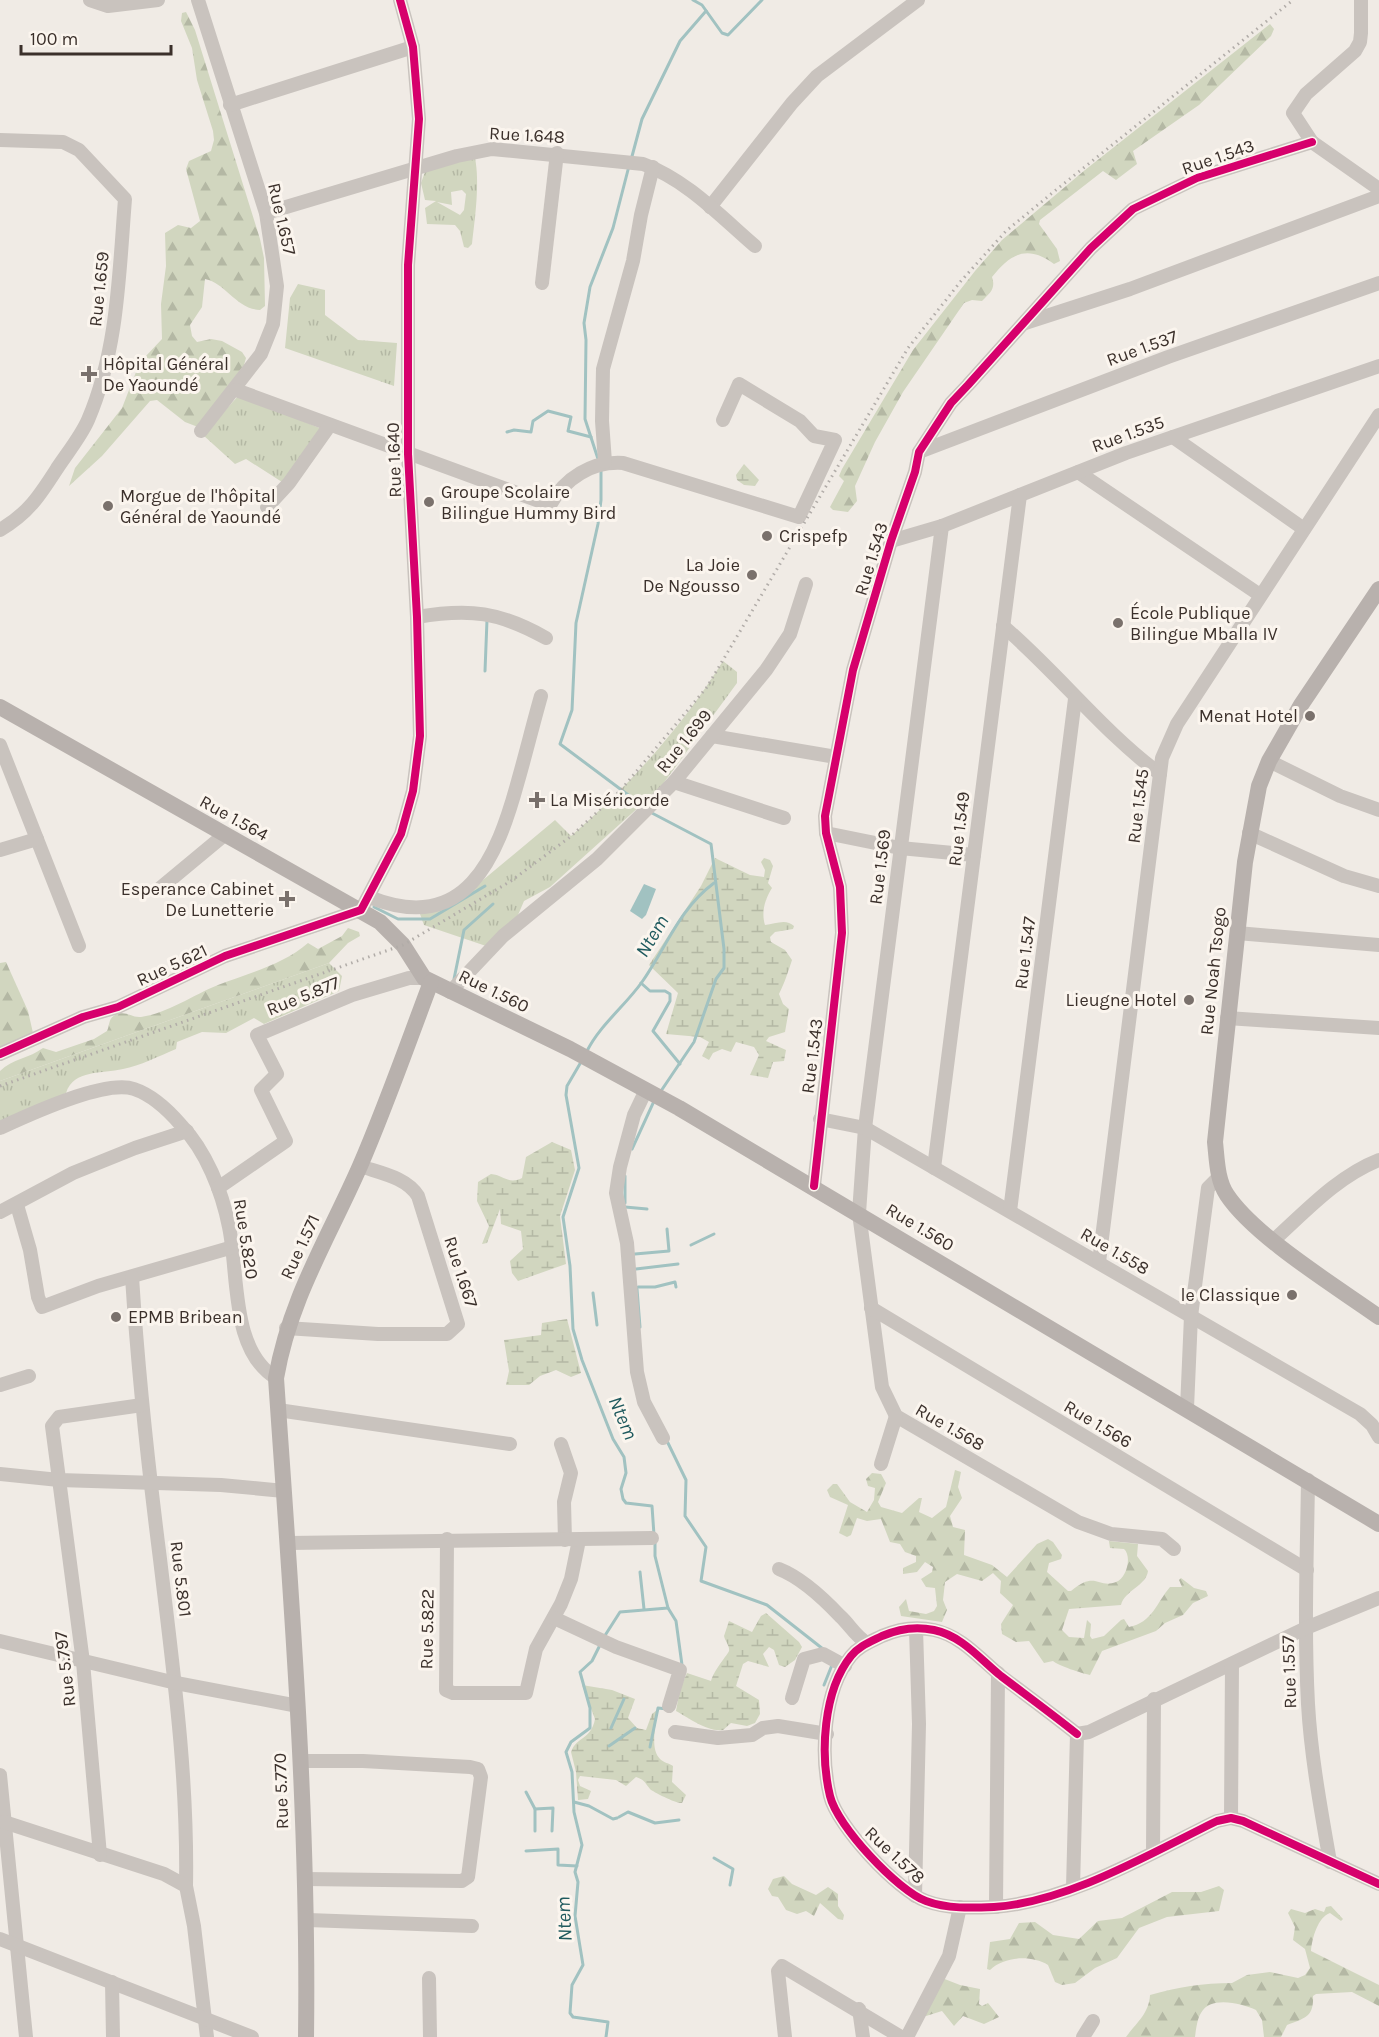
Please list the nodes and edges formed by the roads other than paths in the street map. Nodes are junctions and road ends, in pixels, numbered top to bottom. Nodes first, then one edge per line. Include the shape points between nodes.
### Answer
1 (90, 0) edge
2 (158, 0) edge
3 (198, 0) edge
4 (400, 0) edge
5 (918, 0) edge
6 (1361, 0) edge
7 (413, 47) junction
8 (230, 105) junction
9 (0, 140) edge
10 (1312, 142) junction
11 (557, 153) junction
12 (417, 168) junction
13 (653, 168) junction
14 (1379, 189) edge
15 (1379, 196) edge
16 (710, 207) junction
17 (266, 213) junction
18 (755, 246) dead end
19 (542, 283) dead end
20 (1379, 283) edge
21 (1025, 323) junction
22 (1379, 366) edge
23 (236, 390) junction
24 (1379, 415) edge
25 (723, 420) dead end
26 (330, 425) junction
27 (201, 431) dead end
28 (1173, 437) junction
29 (919, 452) junction
30 (408, 454) junction
31 (602, 463) junction
32 (1078, 472) junction
33 (1020, 495) junction
34 (267, 507) dead end
35 (942, 526) junction
36 (1304, 529) junction
37 (0, 530) edge
38 (891, 541) junction
39 (806, 584) dead end
40 (1379, 589) edge
41 (1260, 595) junction
42 (417, 617) junction
43 (1003, 626) junction
44 (546, 638) dead end
45 (541, 696) dead end
46 (1075, 699) junction
47 (0, 708) edge
48 (712, 736) junction
49 (0, 744) edge
50 (836, 758) junction
51 (1269, 761) junction
52 (1160, 774) junction
53 (674, 782) junction
54 (1379, 810) edge
55 (784, 818) dead end
56 (826, 833) junction
57 (1249, 833) junction
58 (224, 836) junction
59 (37, 839) junction
60 (900, 848) junction
61 (0, 850) edge
62 (974, 855) junction
63 (1379, 886) edge
64 (158, 890) dead end
65 (365, 903) junction
66 (1237, 933) junction
67 (1379, 945) edge
68 (79, 946) dead end
69 (428, 980) junction
70 (450, 992) junction
71 (1227, 1018) junction
72 (1379, 1028) edge
73 (0, 1054) edge
74 (646, 1090) junction
75 (820, 1119) junction
76 (0, 1128) edge
77 (865, 1128) junction
78 (187, 1131) junction
79 (1379, 1160) edge
80 (360, 1166) junction
81 (934, 1168) junction
82 (1219, 1177) junction
83 (814, 1186) junction
84 (218, 1188) junction
85 (17, 1205) junction
86 (1010, 1211) junction
87 (0, 1212) edge
88 (858, 1213) junction
89 (1274, 1240) junction
90 (233, 1247) junction
91 (1099, 1262) junction
92 (132, 1277) junction
93 (871, 1308) junction
94 (1191, 1316) junction
95 (1379, 1317) edge
96 (286, 1328) junction
97 (29, 1376) dead end
98 (276, 1378) junction
99 (0, 1385) edge
100 (142, 1405) junction
101 (1187, 1408) junction
102 (278, 1410) junction
103 (896, 1416) junction
104 (1379, 1437) edge
105 (663, 1438) dead end
106 (510, 1444) dead end
107 (561, 1444) dead end
108 (881, 1464) dead end
109 (0, 1474) edge
110 (59, 1480) junction
111 (1308, 1480) junction
112 (151, 1484) junction
113 (284, 1491) junction
114 (1379, 1524) edge
115 (652, 1538) dead end
116 (447, 1539) junction
117 (565, 1540) junction
118 (579, 1540) junction
119 (289, 1543) junction
120 (1174, 1550) dead end
121 (779, 1569) dead end
122 (1307, 1570) junction
123 (1379, 1598) edge
124 (554, 1618) junction
125 (1306, 1628) junction
126 (916, 1629) junction
127 (0, 1641) edge
128 (867, 1643) junction
129 (83, 1662) junction
130 (1232, 1664) junction
131 (845, 1666) junction
132 (998, 1673) junction
133 (176, 1683) junction
134 (792, 1698) dead end
135 (1154, 1699) junction
136 (298, 1706) junction
137 (669, 1706) dead end
138 (675, 1732) dead end
139 (827, 1734) junction
140 (1077, 1734) junction
141 (300, 1761) junction
142 (0, 1774) edge
143 (1231, 1818) junction
144 (4, 1822) junction
145 (1153, 1852) junction
146 (100, 1855) junction
147 (1330, 1862) junction
148 (305, 1879) junction
149 (1379, 1884) edge
150 (186, 1886) junction
151 (1073, 1888) junction
152 (915, 1896) junction
153 (960, 1907) junction
154 (996, 1907) junction
155 (308, 1920) junction
156 (472, 1926) dead end
157 (0, 1940) edge
158 (18, 1945) junction
159 (429, 1978) dead end
160 (112, 1982) junction
161 (859, 2009) junction
162 (205, 2019) junction
163 (1093, 2021) dead end
164 (26, 2037) edge
165 (113, 2037) edge
166 (207, 2037) edge
167 (252, 2037) edge
168 (306, 2037) edge
169 (430, 2037) edge
170 (785, 2037) edge
171 (863, 2037) edge
172 (901, 2037) edge
173 (907, 2037) edge
174 (1083, 2037) edge

1 - 2 street via 108,6
3 - 8 street, Rue 1.657
4 - 7 street, Rue 1.640
5 - 16 street via 818,76
6 - 10 street via 1360,42 1355,51 1306,94 1293,112
7 - 8 street
7 - 12 street, Rue 1.640 via 417,75
8 - 17 street, Rue 1.657
9 - 37 street, Rue 1.659 via 63,142 79,150 125,199 110,354 87,422 26,513
10 - 14 street
10 - 21 street, Rue 1.543 via 1197,178 1133,209 1091,248
11 - 12 street, Rue 1.648 via 492,149
11 - 13 street, Rue 1.648
11 - 19 street
12 - 17 street, Rue 1.648
12 - 30 street, Rue 1.640 via 408,265
13 - 16 street, Rue 1.648 via 683,184
13 - 31 street via 633,261 603,369
15 - 21 street via 1131,289
16 - 18 street, Rue 1.648
17 - 23 street, Rue 1.657 via 277,286 276,308 261,354
20 - 29 street, Rue 1.537 via 1168,357
21 - 29 street, Rue 1.543 via 951,404
22 - 28 street, Rue 1.535
23 - 26 street
23 - 27 street, Rue 1.657
24 - 36 street, Rue 1.545
25 - 31 street via 739,384 800,421 814,436 835,440 799,517 623,463
26 - 30 street
26 - 34 street
28 - 32 street, Rue 1.535
28 - 36 street
29 - 38 street, Rue 1.543
30 - 31 street via 550,505 562,488
30 - 42 street, Rue 1.640
32 - 33 street, Rue 1.535
32 - 41 street
33 - 35 street, Rue 1.535
33 - 43 street, Rue 1.549
35 - 38 street, Rue 1.535
35 - 60 street, Rue 1.569
36 - 41 street, Rue 1.545
38 - 50 street, Rue 1.543 via 853,670
39 - 48 street, Rue 1.699 via 790,634
40 - 51 main road, Rue Noah Tsogo via 1301,705
41 - 52 street, Rue 1.545 via 1177,724 1162,758
42 - 44 street via 484,612
42 - 65 street, Rue 1.640 via 418,764 401,834
43 - 46 street via 1037,655
43 - 62 street, Rue 1.549
45 - 65 street via 505,826 482,874 467,890 432,906
46 - 52 street via 1120,743
46 - 86 street, Rue 1.547
47 - 58 main road, Rue 1.564
48 - 50 street
48 - 53 street, Rue 1.699
49 - 59 street
50 - 56 street, Rue 1.543 via 825,816
51 - 54 street via 1340,796
51 - 57 main road, Rue Noah Tsogo
52 - 91 street, Rue 1.545
53 - 55 street
53 - 70 street, Rue 1.699 via 597,859 503,936
56 - 60 street
56 - 75 street, Rue 1.543 via 840,887 842,933
57 - 63 street via 1344,876
57 - 66 main road, Rue Noah Tsogo
58 - 64 street
58 - 65 main road, Rue 1.564
59 - 61 street
59 - 68 street
60 - 62 street
60 - 77 street, Rue 1.569
62 - 81 street, Rue 1.549
65 - 69 main road, Rue 1.564
65 - 73 street, Rue 5.621 via 225,956 118,1007 83,1017
66 - 67 street
66 - 71 main road, Rue Noah Tsogo
69 - 70 main road, Rue 1.560
69 - 80 main road, Rue 1.571
69 - 84 street, Rue 5.877 via 409,978 352,995 257,1035 277,1074 261,1090 286,1141
70 - 74 main road, Rue 1.560
71 - 72 street
71 - 82 main road, Rue Noah Tsogo via 1215,1142
74 - 83 main road, Rue 1.560
74 - 105 street via 634,1115 616,1193 627,1243 637,1372 644,1402
75 - 77 street, Rue 1.558
75 - 83 street, Rue 1.543
76 - 78 street, Rue 5.820 via 24,1116 119,1087 146,1095
77 - 81 street, Rue 1.558
77 - 88 street, Rue 1.569
78 - 84 street, Rue 5.820
78 - 85 street via 73,1173
79 - 89 street via 1329,1190
80 - 96 main road, Rue 1.571
80 - 96 street, Rue 1.667 via 413,1188 458,1324 447,1334
81 - 86 street, Rue 1.558
82 - 89 main road, Rue Noah Tsogo via 1227,1196
82 - 94 street via 1208,1188
83 - 88 main road, Rue 1.560
84 - 90 street, Rue 5.820
85 - 87 street
85 - 92 street via 42,1307
86 - 91 street, Rue 1.558
88 - 93 street, Rue 1.568
88 - 101 main road, Rue 1.560
89 - 95 main road, Rue Noah Tsogo
90 - 92 street
90 - 98 street, Rue 5.820 via 236,1288 247,1342 256,1362
91 - 94 street, Rue 1.558
92 - 100 street, Rue 5.801
93 - 103 street, Rue 1.568 via 882,1387
93 - 122 street, Rue 1.566
94 - 101 street
94 - 104 street, Rue 1.558 via 1360,1414
96 - 98 main road, Rue 1.571
97 - 99 street
98 - 102 main road, Rue 1.571
100 - 110 street, Rue 5.797 via 56,1419 52,1426
100 - 112 street, Rue 5.801
101 - 111 main road, Rue 1.560
102 - 106 street
102 - 113 main road, Rue 1.571
103 - 108 street
103 - 120 street, Rue 1.568 via 1078,1522 1111,1534 1162,1539
107 - 117 street via 571,1473 564,1502
109 - 110 street
110 - 112 street
110 - 129 street, Rue 5.797
111 - 114 main road, Rue 1.560
111 - 122 street, Rue 1.557
112 - 113 street
112 - 133 street, Rue 5.801
113 - 119 main road, Rue 1.571
115 - 118 street
116 - 117 street
116 - 119 street
116 - 124 street, Rue 5.822 via 446,1690 526,1693 536,1649
117 - 118 street
118 - 124 street, Rue 5.822 via 571,1579
119 - 136 main road, Rue 5.770
121 - 128 street via 803,1583
122 - 125 street, Rue 1.557
123 - 125 street
124 - 137 street via 616,1647 680,1670
125 - 130 street
125 - 147 street, Rue 1.557 via 1314,1767
126 - 128 street, Rue 1.578 via 898,1629
126 - 132 street, Rue 1.578 via 950,1635
126 - 152 street via 919,1724
127 - 129 street
128 - 131 street, Rue 1.578
129 - 133 street
129 - 146 street, Rue 5.797
130 - 135 street
130 - 143 street
131 - 134 street via 823,1654 804,1659
131 - 139 street, Rue 1.578 via 833,1695
132 - 140 street, Rue 1.578
132 - 154 street
133 - 136 street
133 - 150 street, Rue 5.801 via 187,1823
135 - 140 street via 1089,1732
135 - 145 street
136 - 141 main road, Rue 5.770
138 - 139 street via 718,1738 752,1735 763,1728 778,1726
139 - 152 street, Rue 1.578 via 830,1797 839,1818 855,1839
140 - 151 street
141 - 148 main road, Rue 5.770
141 - 148 street via 478,1769 482,1777 468,1878
142 - 144 street
143 - 145 street, Rue 1.578
143 - 147 street
144 - 146 street
144 - 158 street
145 - 151 street, Rue 1.578
146 - 150 street via 164,1874
147 - 149 street
148 - 155 main road, Rue 5.770
150 - 162 street, Rue 5.801
151 - 154 street, Rue 1.578
152 - 153 street, Rue 1.578 via 942,1906
153 - 154 street, Rue 1.578
153 - 173 street via 949,1956
155 - 156 street
155 - 168 main road, Rue 5.770
157 - 158 street
158 - 160 street
158 - 164 street
159 - 169 street
160 - 162 street
160 - 165 street
161 - 170 street via 782,1965 778,1971
161 - 171 street
161 - 172 street
162 - 166 street, Rue 5.801
162 - 167 street
163 - 174 street

